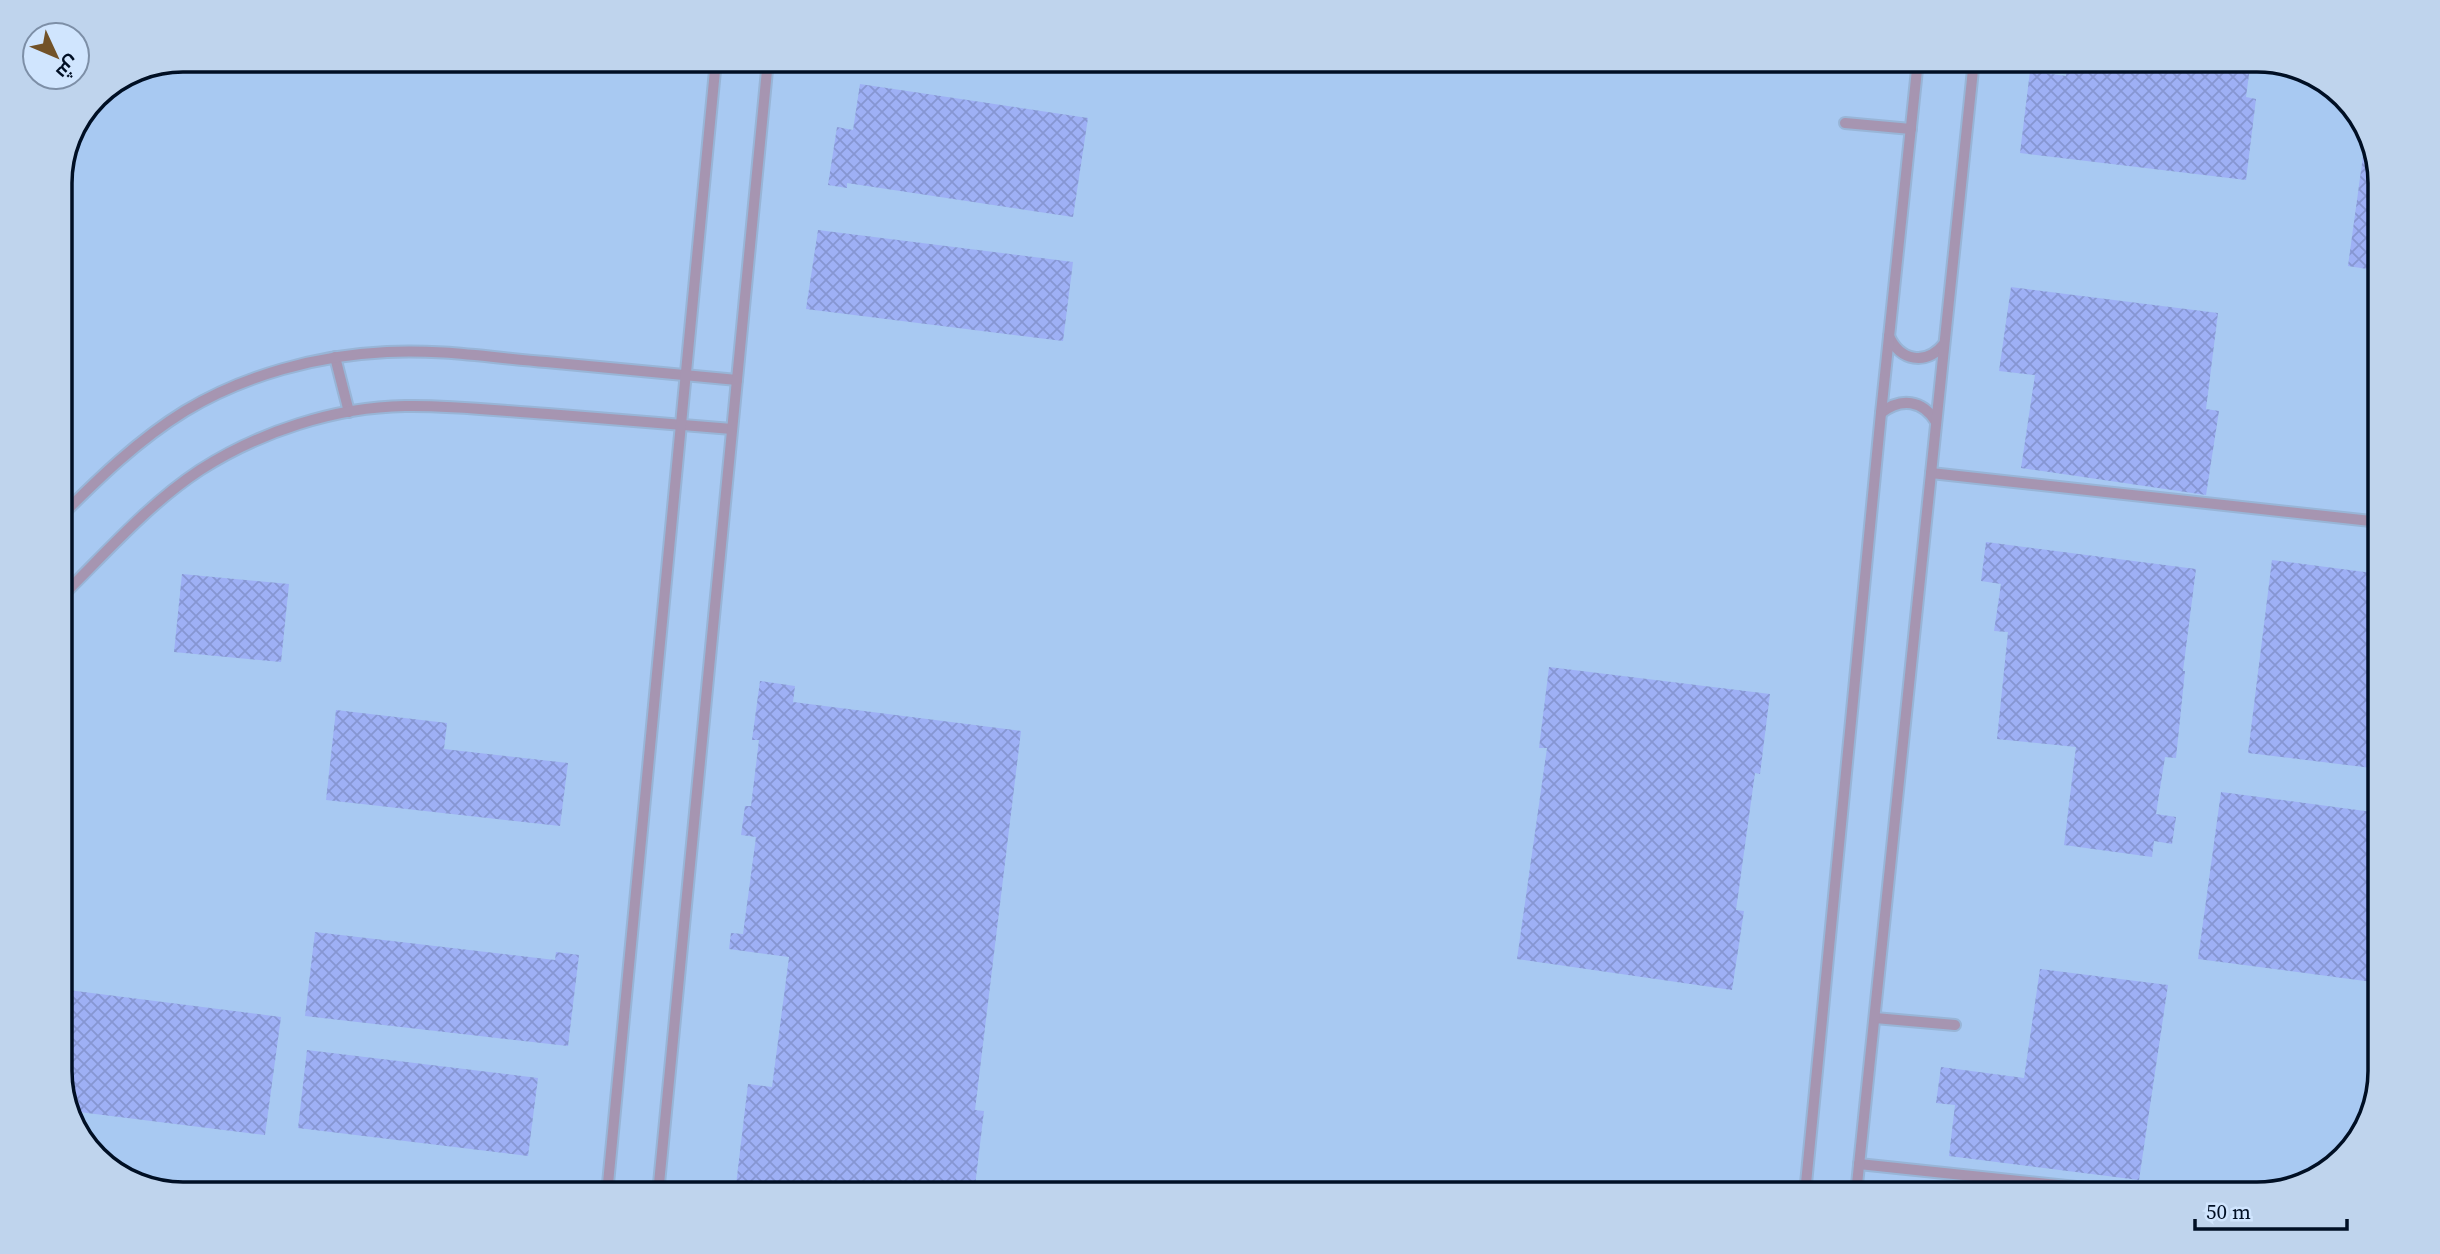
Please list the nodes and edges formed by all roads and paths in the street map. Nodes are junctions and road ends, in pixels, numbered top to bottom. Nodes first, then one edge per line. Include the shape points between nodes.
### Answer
1 (715, 72) edge
2 (767, 72) edge
3 (1917, 72) edge
4 (1973, 72) edge
5 (1845, 123) dead end
6 (1911, 129) junction
7 (1889, 336) junction
8 (1944, 343) junction
9 (335, 357) junction
10 (686, 375) junction
11 (737, 380) junction
12 (349, 412) junction
13 (1881, 413) junction
14 (1936, 422) junction
15 (681, 425) junction
16 (732, 429) junction
17 (1931, 473) junction
18 (72, 505) edge
19 (2368, 521) edge
20 (72, 586) edge
21 (1875, 1018) junction
22 (1955, 1026) dead end
23 (1859, 1164) junction
24 (608, 1182) edge
25 (659, 1182) edge
26 (1806, 1182) edge
27 (1857, 1182) edge
28 (2029, 1182) edge

1 - 10 lane
2 - 11 lane
3 - 6 lane
4 - 8 lane
5 - 6 lane
6 - 7 lane
7 - 8 lane via 1900,352 1919,359 1929,357
7 - 13 lane
8 - 14 lane
9 - 10 lane via 441,353
9 - 12 lane
9 - 18 lane via 271,373 187,410 143,439
10 - 11 lane
10 - 15 lane
11 - 16 lane
12 - 15 lane via 455,407
12 - 20 lane via 248,444 201,470 158,501
13 - 14 lane via 1900,402 1912,402 1931,413
13 - 26 lane
14 - 17 lane
15 - 16 lane
15 - 24 lane
16 - 25 lane
17 - 19 lane
17 - 21 lane
21 - 22 lane
21 - 23 lane
23 - 27 lane
23 - 28 lane

